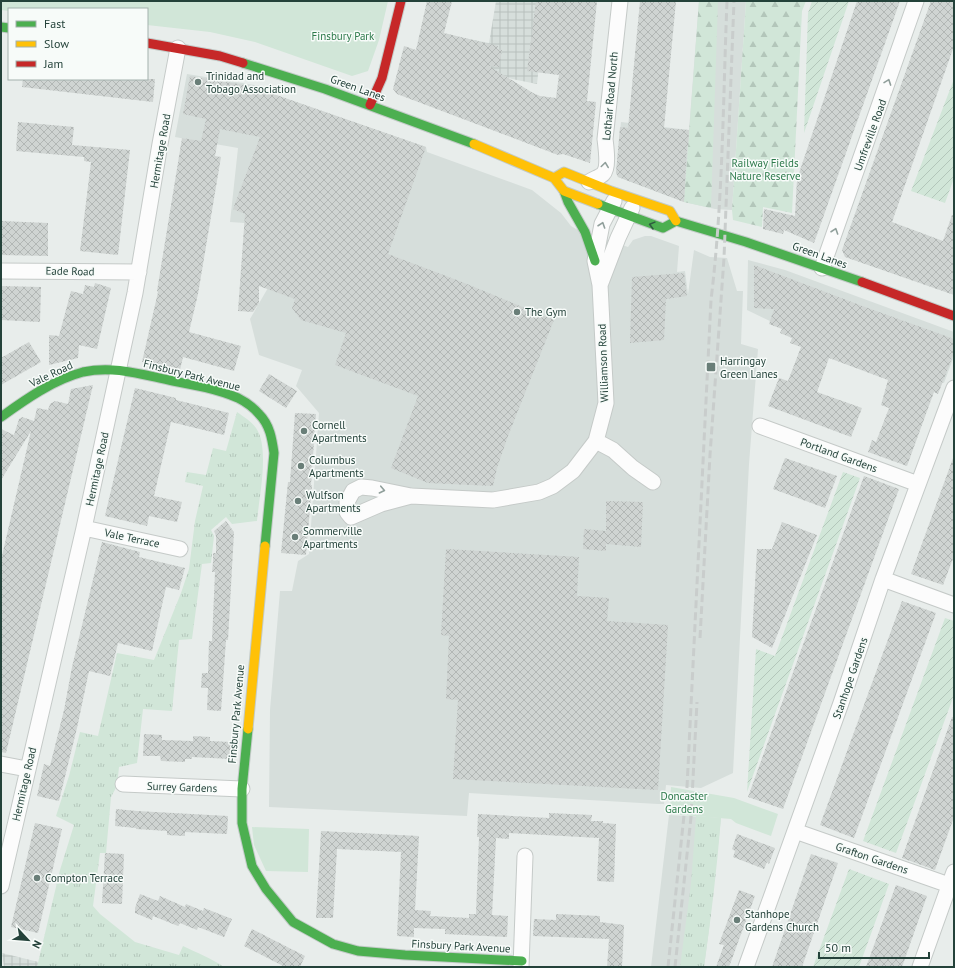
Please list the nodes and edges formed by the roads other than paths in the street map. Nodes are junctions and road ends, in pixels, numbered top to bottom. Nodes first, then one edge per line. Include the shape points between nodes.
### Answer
1 (401, 1) edge
2 (620, 1) edge
3 (916, 1) edge
4 (148, 43) edge
5 (178, 48) junction
6 (370, 105) junction
7 (554, 178) junction
8 (589, 182) junction
9 (564, 191) junction
10 (618, 193) junction
11 (636, 200) junction
12 (608, 209) junction
13 (627, 216) junction
14 (676, 221) junction
15 (595, 261) junction
16 (822, 268) junction
17 (1, 271) edge
18 (139, 272) junction
19 (600, 285) junction
20 (954, 316) edge
21 (118, 369) junction
22 (954, 388) edge
23 (1, 417) edge
24 (760, 426) dead end
25 (596, 441) junction
26 (652, 482) dead end
27 (918, 484) junction
28 (411, 496) dead end
29 (84, 528) junction
30 (180, 549) dead end
31 (884, 579) junction
32 (954, 605) edge
33 (1, 764) edge
34 (27, 769) junction
35 (123, 784) dead end
36 (242, 789) junction
37 (795, 831) junction
38 (525, 856) dead end
39 (952, 878) edge
40 (1, 886) edge
41 (521, 964) edge
42 (746, 967) edge
43 (920, 967) edge

1 - 6 main road via 382,78
8 -> 2 street, Lothair Road North via 605,170 605,139
16 -> 3 street, Umfreville Road
4 - 5 main road, Green Lanes
5 - 6 main road, Green Lanes via 227,58
5 - 18 street, Hermitage Road
6 - 7 main road, Green Lanes
7 - 8 main road, Green Lanes via 564,172
7 - 9 main road, Green Lanes
8 - 10 main road, Green Lanes
9 - 12 main road
9 - 15 main road, Green Lanes via 585,232
10 - 11 main road, Green Lanes
10 - 12 street, Williamson Road
11 - 13 street, Williamson Road
11 - 14 main road, Green Lanes via 670,211
12 - 13 main road
15 -> 12 street, Williamson Road via 599,234
14 -> 13 main road via 663,228
13 - 19 street, Williamson Road
14 - 16 main road, Green Lanes
15 - 19 street, Williamson Road
16 - 20 main road, Green Lanes
17 - 18 street, Eade Road
18 - 21 street, Hermitage Road
19 - 25 street, Williamson Road via 606,403
21 - 23 main road, Vale Road via 96,370 58,382 29,397
21 - 29 street, Hermitage Road
21 - 36 main road, Finsbury Park Avenue via 230,395 254,408 264,418 271,432 274,453 272,478
22 - 27 street, Stanhope Gardens
24 - 27 street, Portland Gardens
25 - 26 street via 612,450
25 - 28 street, Williamson Road via 574,471 553,486 539,492 493,500
27 - 31 street, Stanhope Gardens
29 - 30 street, Vale Terrace
29 - 34 street, Hermitage Road
31 - 32 street
31 - 37 street, Stanhope Gardens
33 - 34 street
34 - 40 street, Hermitage Road
35 - 36 street, Surrey Gardens
36 - 41 main road, Finsbury Park Avenue via 242,823 252,866 266,889 293,922 333,944 358,951
37 - 39 street, Grafton Gardens
37 - 42 street, Stanhope Gardens
38 - 41 street
39 - 43 street

